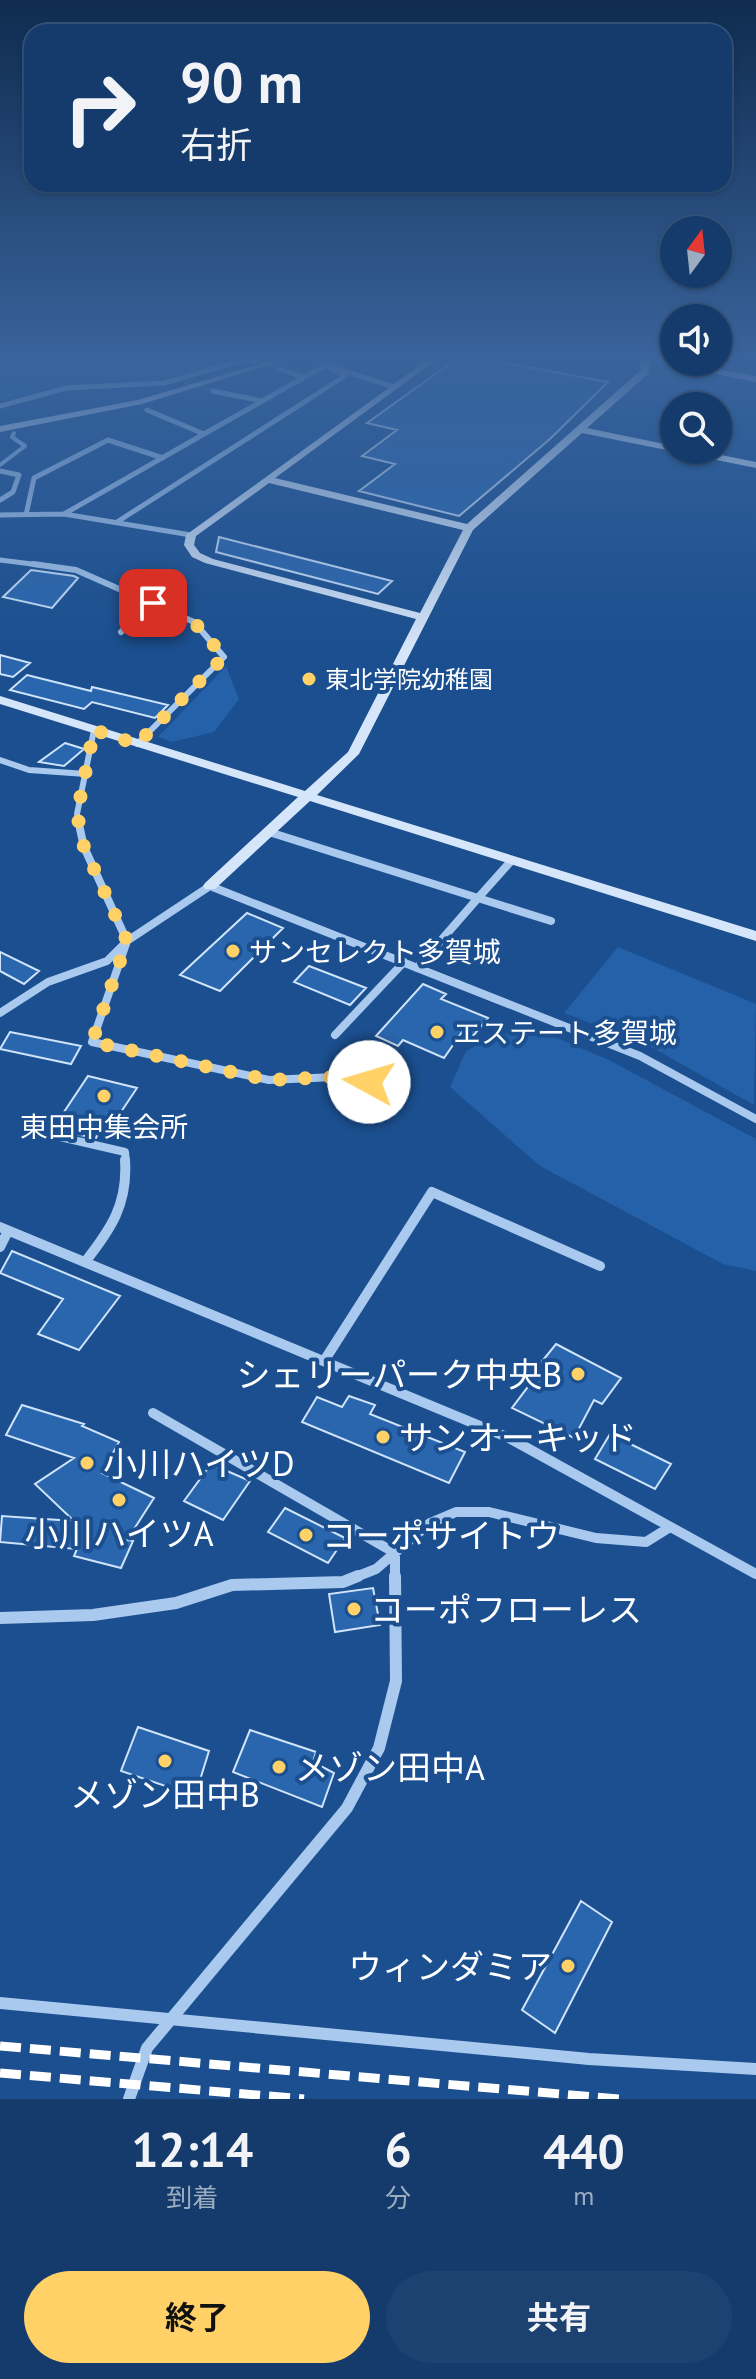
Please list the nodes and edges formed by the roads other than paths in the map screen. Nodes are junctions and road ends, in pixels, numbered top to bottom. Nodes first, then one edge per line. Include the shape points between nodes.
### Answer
1 (83, 453) edge
2 (148, 453) edge
3 (172, 453) edge
4 (225, 453) edge
5 (302, 453) edge
6 (555, 453) edge
7 (163, 458) junction
8 (732, 460) edge
9 (756, 465) edge
10 (0, 471) edge
11 (266, 479) junction
12 (0, 500) edge
13 (64, 514) junction
14 (0, 515) edge
15 (26, 515) junction
16 (117, 522) junction
17 (469, 528) junction
18 (191, 535) junction
19 (1, 562) edge
20 (153, 603) junction
21 (425, 618) junction
22 (121, 632) dead end
23 (0, 700) edge
24 (94, 730) junction
25 (137, 744) junction
26 (0, 760) edge
27 (86, 774) junction
28 (306, 797) junction
29 (269, 832) junction
30 (512, 860) junction
31 (210, 886) junction
32 (478, 898) junction
33 (551, 921) dead end
34 (756, 936) edge
35 (127, 941) junction
36 (404, 962) junction
37 (417, 968) junction
38 (0, 1013) edge
39 (335, 1035) dead end
40 (369, 1082) dead end
41 (756, 1119) edge
42 (60, 1137) dead end
43 (4, 1229) edge
44 (0, 1247) edge
45 (85, 1262) junction
46 (600, 1266) dead end
47 (324, 1361) junction
48 (153, 1413) dead end
49 (670, 1527) junction
50 (395, 1553) junction
51 (756, 1574) edge
52 (0, 1618) edge
53 (0, 2003) edge
54 (173, 2020) junction
55 (756, 2069) edge
56 (129, 2099) edge

1 - 15 street via 34,478
2 - 7 street
3 - 7 street
4 - 16 street
5 - 11 street
6 - 17 street
7 - 13 street
8 - 9 street
10 - 12 street via 19,475 13,492
11 - 17 street
11 - 18 street
13 - 15 street
13 - 16 street
14 - 15 street
16 - 18 street
17 - 21 street
18 - 21 street via 189,545 209,561
19 - 20 street via 76,570
20 - 22 street
20 - 25 street via 194,622 224,657
21 - 28 street via 353,754
23 - 24 street
24 - 25 street
24 - 27 street
25 - 28 street
26 - 27 street via 29,770
27 - 35 street via 77,814 84,847
28 - 29 street
28 - 30 street
29 - 31 street
29 - 32 street
30 - 32 street
30 - 34 street
31 - 35 street
31 - 36 street
32 - 33 street
32 - 37 street
35 - 38 street via 107,961 48,982
35 - 40 street via 92,1042 269,1080 324,1077
36 - 37 street
36 - 39 street
37 - 41 street via 640,1056
42 - 45 street via 125,1152 123,1212
43 - 44 street
43 - 45 street
45 - 47 street
46 - 47 street via 432,1192
47 - 49 street via 509,1438
48 - 50 street
49 - 50 street via 646,1542 596,1538 489,1512 456,1512 430,1523
49 - 51 street
50 - 52 street via 376,1569 343,1582 232,1585 176,1603 121,1611
50 - 54 street via 396,1681 379,1748 347,1808
53 - 54 street
54 - 55 street via 589,2059
54 - 56 street via 147,2048

